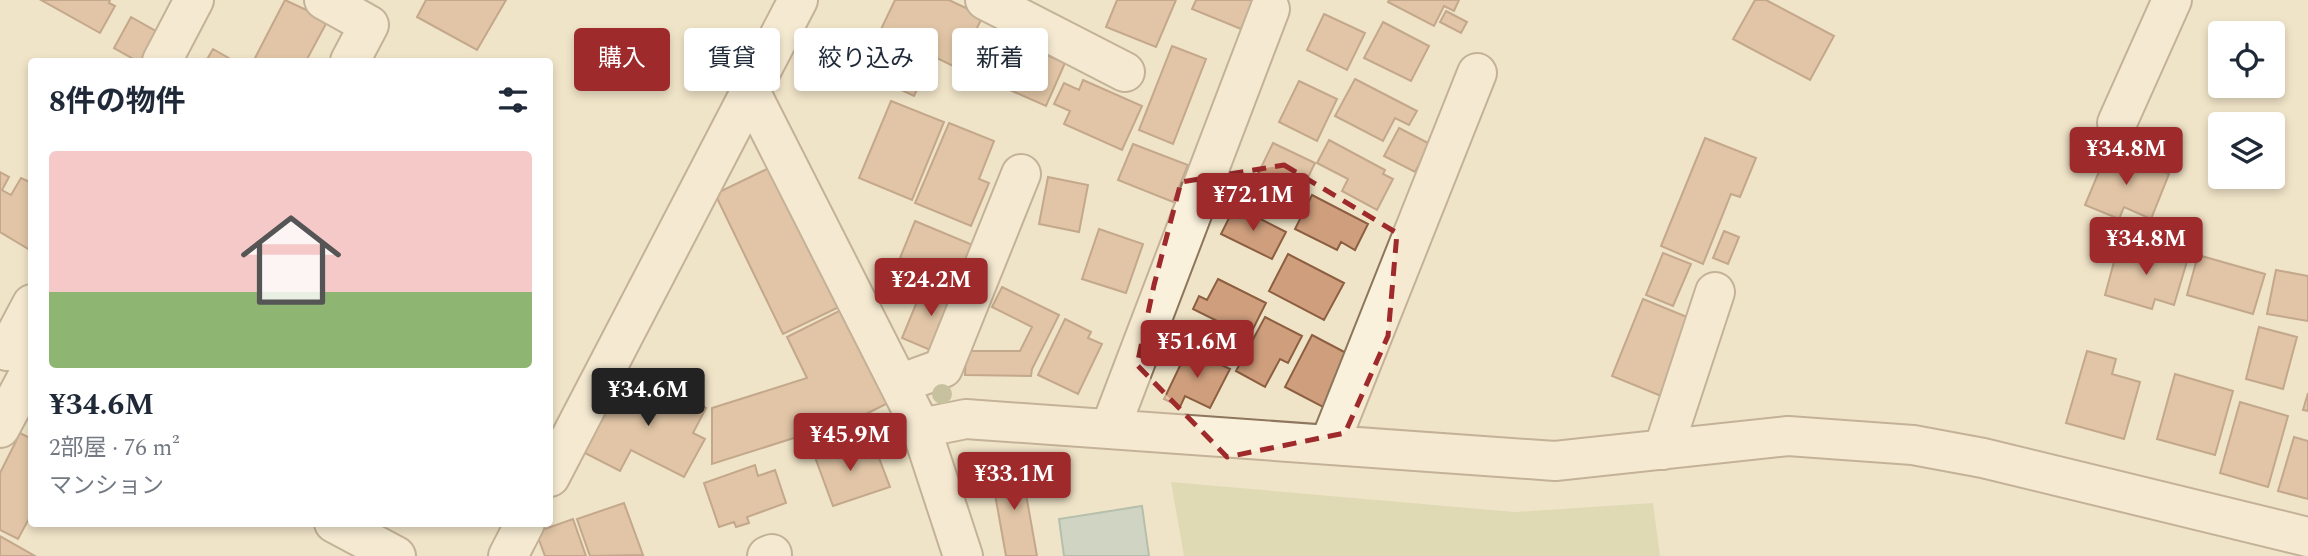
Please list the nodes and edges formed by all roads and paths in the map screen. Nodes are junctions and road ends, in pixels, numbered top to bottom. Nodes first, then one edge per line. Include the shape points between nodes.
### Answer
1 (194, 0) edge
2 (324, 0) edge
3 (798, 0) edge
4 (985, 0) edge
5 (2172, 0) edge
6 (1270, 9) dead end
7 (164, 58) edge
8 (352, 58) edge
9 (1125, 72) dead end
10 (1477, 74) dead end
11 (751, 93) junction
12 (2117, 123) dead end
13 (1021, 174) dead end
14 (1715, 292) dead end
15 (28, 318) edge
16 (17, 357) edge
17 (899, 384) junction
18 (0, 428) edge
19 (921, 428) junction
20 (1110, 429) junction
21 (1329, 445) junction
22 (1663, 450) junction
23 (553, 471) edge
24 (342, 527) edge
25 (523, 527) edge
26 (2308, 537) edge
27 (396, 556) edge
28 (508, 556) edge
29 (963, 556) edge

1 - 7 street
2 - 8 street via 369,26
3 - 11 street
4 - 9 street
5 - 12 street
6 - 20 street
10 - 21 street
11 - 17 street
11 - 23 street
13 - 17 street via 943,368
14 - 22 street
15 - 16 street
16 - 18 street
17 - 19 street
19 - 20 street via 966,419
19 - 29 street
20 - 21 street
21 - 22 street via 1555,461
22 - 26 street via 1788,436 1913,445
24 - 27 street
25 - 28 street

